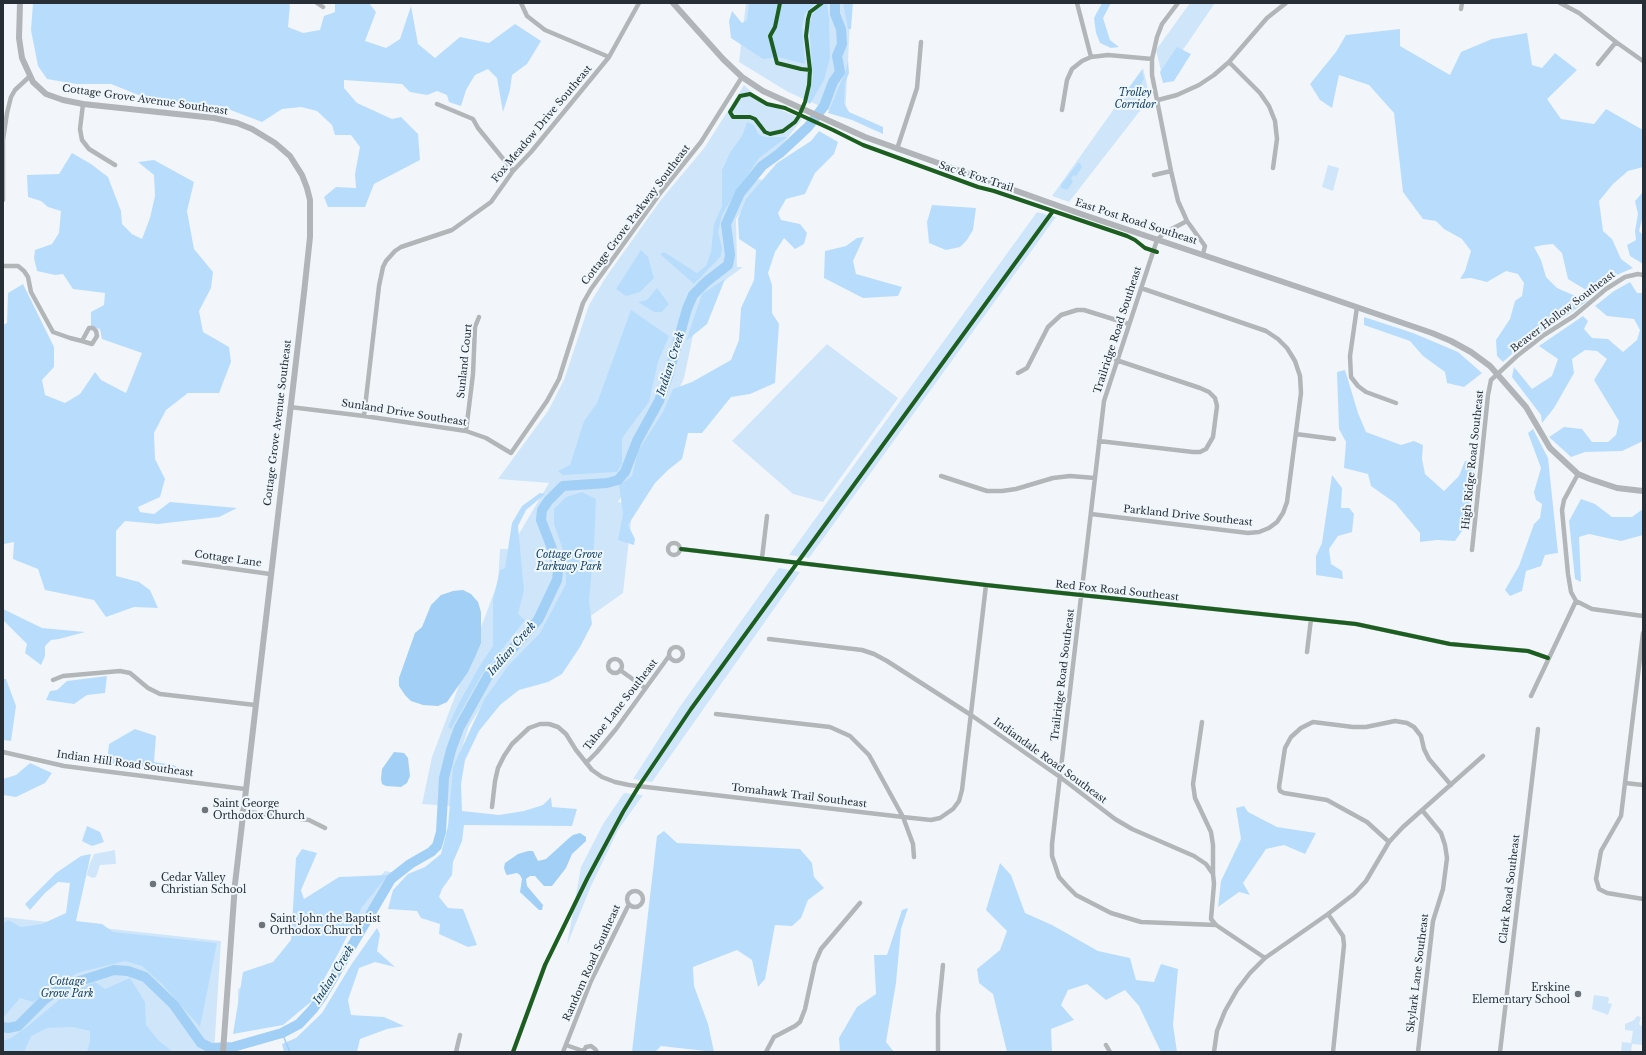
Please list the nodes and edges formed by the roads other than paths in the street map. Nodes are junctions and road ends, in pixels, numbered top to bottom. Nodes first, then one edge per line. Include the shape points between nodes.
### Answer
1 (20, 3) edge
2 (317, 3) edge
3 (521, 3) edge
4 (639, 3) edge
5 (673, 3) edge
6 (1078, 3) edge
7 (1178, 3) edge
8 (1286, 3) edge
9 (1462, 3) edge
10 (1560, 3) edge
11 (323, 7) dead end
12 (1461, 9) dead end
13 (921, 42) dead end
14 (1616, 42) junction
15 (609, 57) junction
16 (1091, 57) junction
17 (1152, 59) junction
18 (1643, 61) edge
19 (1229, 62) junction
20 (1598, 64) dead end
21 (29, 77) junction
22 (742, 77) junction
23 (1158, 100) junction
24 (83, 104) junction
25 (437, 104) dead end
26 (1062, 110) dead end
27 (897, 149) junction
28 (115, 165) dead end
29 (1273, 168) dead end
30 (513, 171) junction
31 (1171, 171) junction
32 (1154, 175) dead end
33 (3, 200) edge
34 (1187, 221) junction
35 (1157, 240) junction
36 (1203, 254) junction
37 (3, 266) edge
38 (1643, 275) edge
39 (1141, 288) junction
40 (1357, 307) junction
41 (479, 317) dead end
42 (1128, 324) junction
43 (82, 341) dead end
44 (1116, 360) junction
45 (1018, 373) dead end
46 (1498, 374) junction
47 (1396, 402) dead end
48 (290, 406) junction
49 (364, 416) junction
50 (466, 431) junction
51 (1296, 434) junction
52 (1334, 439) dead end
53 (1099, 441) junction
54 (511, 453) joint
55 (1578, 474) junction
56 (941, 476) dead end
57 (1095, 478) junction
58 (1643, 491) edge
59 (1090, 514) junction
60 (767, 516) dead end
61 (681, 549) dead end
62 (1472, 550) dead end
63 (762, 558) junction
64 (184, 562) dead end
65 (270, 574) junction
66 (986, 585) junction
67 (1081, 595) junction
68 (1576, 601) junction
69 (1643, 616) edge
70 (1311, 619) junction
71 (1643, 633) edge
72 (769, 639) dead end
73 (1308, 652) dead end
74 (669, 656) dead end
75 (1548, 658) junction
76 (620, 670) dead end
77 (53, 680) dead end
78 (645, 688) junction
79 (1531, 696) dead end
80 (255, 705) junction
81 (716, 714) dead end
82 (971, 715) junction
83 (1202, 722) dead end
84 (1538, 729) dead end
85 (3, 752) edge
86 (1483, 756) dead end
87 (586, 763) junction
88 (1060, 777) junction
89 (1625, 783) junction
90 (1451, 785) junction
91 (1643, 785) edge
92 (245, 789) junction
93 (492, 807) dead end
94 (1422, 810) junction
95 (242, 811) junction
96 (903, 817) junction
97 (324, 828) dead end
98 (1389, 842) junction
99 (914, 857) dead end
100 (1213, 874) junction
101 (1643, 899) edge
102 (860, 903) dead end
103 (629, 904) dead end
104 (1328, 914) junction
105 (1216, 924) junction
106 (1265, 958) junction
107 (545, 965) dead end
108 (943, 965) dead end
109 (460, 1035) dead end
110 (566, 1045) junction
111 (1106, 1045) dead end
112 (223, 1052) edge
113 (456, 1052) edge
114 (513, 1052) edge
115 (563, 1052) edge
116 (583, 1052) edge
117 (597, 1052) edge
118 (766, 1052) edge
119 (938, 1052) edge
120 (1110, 1052) edge
121 (1214, 1052) edge
122 (1333, 1052) edge
123 (1418, 1052) edge
124 (1500, 1052) edge

1 - 21 main road, Cottage Grove Avenue Southeast via 19,45
2 - 11 street
3 - 15 street via 527,16 545,30
4 - 15 street, Fox Meadow Drive Southeast
5 - 22 main road, East Post Road Southeast
6 - 16 street
7 - 17 street via 1162,24
8 - 19 street via 1268,18
9 - 12 street
10 - 14 street via 1579,13
13 - 27 street via 917,88
14 - 18 street
14 - 20 street
15 - 30 street, Fox Meadow Drive Southeast
16 - 17 street via 1108,55
16 - 26 street via 1072,69 1067,80
17 - 23 street via 1152,76
19 - 23 street via 1199,85
19 - 29 street via 1260,93 1269,106 1275,121 1277,139
21 - 24 main road, Cottage Grove Avenue Southeast via 38,88 52,97
21 - 33 street via 15,90 6,113 3,140
22 - 27 main road, East Post Road Southeast via 763,91
22 - 54 street, Cottage Grove Parkway Southeast via 701,142 661,192 591,289 583,303 559,379
23 - 31 street
24 - 28 street via 80,128 82,140 89,149
24 - 48 main road, Cottage Grove Avenue Southeast via 187,114 236,123 275,142 298,167 307,188 311,221
25 - 30 street via 473,119
27 - 35 main road, East Post Road Southeast
30 - 49 street, Fox Meadow Drive Southeast via 491,202 452,230 401,247 386,261 379,286
31 - 32 street
31 - 34 street via 1178,201
34 - 35 street via 1164,233
34 - 36 street via 1205,246
35 - 36 main road, East Post Road Southeast
35 - 39 street, Trailridge Road Southeast
36 - 40 main road, East Post Road Southeast
37 - 43 street via 18,266 24,271 31,292 53,332
38 - 46 street, Beaver Hollow Southeast via 1625,277 1606,289 1574,316 1517,356
39 - 42 street, Trailridge Road Southeast
39 - 51 street, Parkland Drive Southeast via 1255,326 1278,339 1287,348 1300,376 1301,393
40 - 46 main road, East Post Road Southeast via 1446,339 1471,352
40 - 47 street via 1350,356 1351,377 1366,392
41 - 50 street, Sunland Court via 475,326 473,374
42 - 44 street, Trailridge Road Southeast
42 - 45 street via 1084,310 1061,315 1048,327 1027,368
44 - 53 street, Trailridge Road Southeast via 1104,401
44 - 53 street via 1209,392 1215,398 1217,406 1213,437 1206,449 1200,452
46 - 55 main road, East Post Road Southeast via 1526,407 1550,448
46 - 62 street, High Ridge Road Southeast via 1491,380 1488,395
48 - 49 street, Sunland Drive Southeast
48 - 65 main road, Cottage Grove Avenue Southeast
49 - 50 street, Sunland Drive Southeast
50 - 54 street, Sunland Drive Southeast via 486,438
51 - 52 street
51 - 59 street, Parkland Drive Southeast via 1283,513 1277,522 1259,532 1248,533
53 - 57 street, Trailridge Road Southeast
55 - 58 main road, East Post Road Southeast via 1617,488
55 - 68 street via 1564,500 1562,510 1568,574 1571,592
56 - 57 street via 987,490 1002,491 1022,488 1053,478
57 - 59 street, Trailridge Road Southeast
59 - 67 street, Trailridge Road Southeast
60 - 63 street
61 - 63 street, Red Fox Road Southeast
63 - 66 street, Red Fox Road Southeast
64 - 65 street, Cottage Lane
65 - 80 main road, Cottage Grove Avenue Southeast
66 - 67 street, Red Fox Road Southeast
66 - 82 street, Tomahawk Trail Southeast
67 - 70 street, Red Fox Road Southeast
67 - 88 street, Trailridge Road Southeast
68 - 69 street via 1592,609
68 - 75 street
70 - 73 street
70 - 75 street, Red Fox Road Southeast via 1356,624 1450,644 1528,651
71 - 89 street
72 - 82 street, Indiandale Road Southeast via 862,650 874,654
74 - 78 street, Tahoe Lane Southeast
75 - 79 street
76 - 78 street
77 - 80 street via 63,676 120,671 130,674 160,694
78 - 87 street, Tahoe Lane Southeast via 598,752
80 - 92 main road, Cottage Grove Avenue Southeast
81 - 96 street via 830,727 850,736 869,755
82 - 88 street, Indiandale Road Southeast
82 - 96 street, Tomahawk Trail Southeast via 960,801 954,809 940,818 931,820
83 - 100 street via 1193,784 1195,798 1211,832
84 - 124 street, Clark Road Southeast
85 - 92 street, Indian Hill Road Southeast via 64,766
86 - 90 street
87 - 93 street, Tomahawk Trail Southeast via 566,734 558,727 540,724 529,728 512,744 504,756 495,781
87 - 96 street, Tomahawk Trail Southeast via 602,777 629,785
88 - 100 street, Indiandale Road Southeast via 1115,819 1194,856 1206,864
88 - 105 street, Trailridge Road Southeast via 1052,856 1066,886 1076,895 1132,921
89 - 91 street
89 - 101 street via 1621,816 1601,851 1596,879 1599,889 1607,894
90 - 94 street
90 - 98 street via 1430,759 1421,736 1407,723 1395,721 1353,727 1313,722 1291,737 1285,748 1280,791 1327,800 1367,822
92 - 95 main road, Cottage Grove Avenue Southeast
94 - 98 street
94 - 123 street, Skylark Lane Southeast via 1441,833 1447,858 1443,889 1432,921
95 - 97 street via 309,820
95 - 112 main road, Cottage Grove Avenue Southeast via 232,906
96 - 99 street via 913,844
98 - 104 street via 1366,881
100 - 105 street via 1211,919
102 - 118 street via 821,949 800,1022 774,1037
103 - 110 street, Random Road Southeast via 591,981
104 - 106 street
104 - 122 street via 1343,936 1344,945
105 - 106 street
106 - 121 street via 1237,990 1225,1011 1217,1031
107 - 114 street
108 - 119 street via 938,1015
109 - 113 street
110 - 115 street, Random Road Southeast
110 - 116 street
111 - 120 street
116 - 117 street via 586,1047 591,1046

